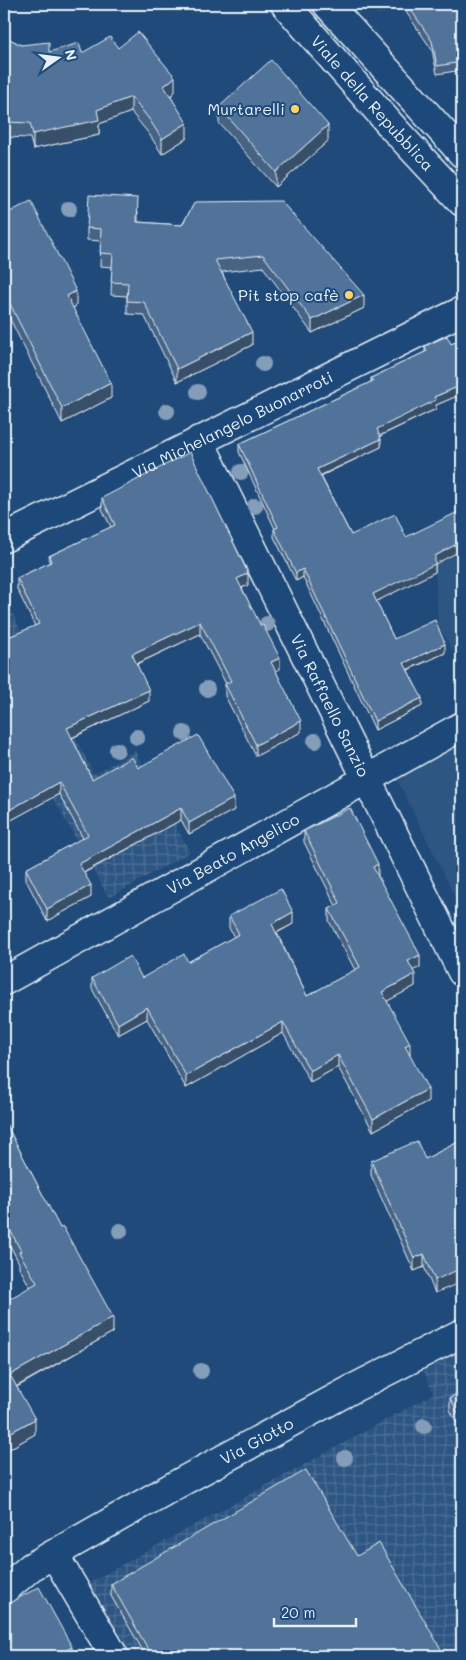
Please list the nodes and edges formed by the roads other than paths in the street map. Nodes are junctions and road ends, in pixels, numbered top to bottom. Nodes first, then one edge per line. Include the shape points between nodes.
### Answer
1 (285, 4) edge
2 (327, 4) edge
3 (462, 153) edge
4 (462, 202) edge
5 (462, 311) edge
6 (199, 440) junction
7 (4, 538) edge
8 (462, 726) edge
9 (366, 779) junction
10 (462, 972) edge
11 (4, 981) edge
12 (462, 1333) edge
13 (43, 1560) junction
14 (4, 1573) edge
15 (4, 1590) edge
16 (114, 1656) edge

1 - 4 street, Viale della Repubblica
2 - 3 street, Viale della Repubblica
5 - 6 street, Via Michelangelo Buonarroti
6 - 7 street, Via Michelangelo Buonarroti
6 - 9 street, Via Raffaello Sanzio
8 - 9 street, Via Beato Angelico
9 - 10 street, Via Raffaello Sanzio
9 - 11 street, Via Beato Angelico
12 - 13 street, Via Giotto via 344,1393
13 - 14 street, Via Giotto
13 - 15 street, Via Giotto
13 - 16 street

